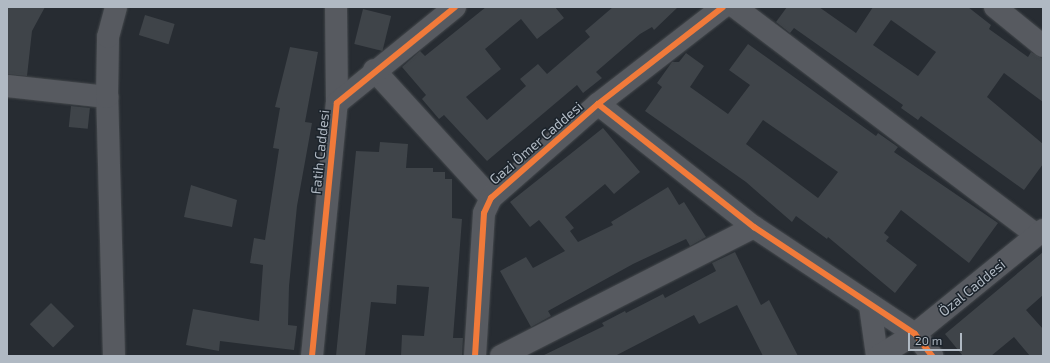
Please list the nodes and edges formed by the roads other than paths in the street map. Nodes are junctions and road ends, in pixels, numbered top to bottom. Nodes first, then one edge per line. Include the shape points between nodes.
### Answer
1 (116, 7) edge
2 (336, 7) edge
3 (455, 7) edge
4 (723, 7) edge
5 (735, 7) edge
6 (995, 7) edge
7 (1043, 46) edge
8 (374, 70) junction
9 (7, 86) edge
10 (107, 97) junction
11 (337, 103) junction
12 (598, 104) junction
13 (491, 198) junction
14 (754, 228) junction
15 (1040, 233) edge
16 (870, 306) junction
17 (915, 334) junction
18 (114, 356) edge
19 (312, 356) edge
20 (475, 356) edge
21 (501, 356) edge
22 (878, 356) edge
23 (932, 356) edge

1 - 10 street via 108,37
2 - 11 street
3 - 8 street, Fatih Caddesi
4 - 12 street, Gazi Ömer Caddesi
5 - 15 street
6 - 7 street
8 - 11 street, Fatih Caddesi
8 - 13 street
9 - 10 street
10 - 18 street
11 - 19 street, Fatih Caddesi
12 - 13 street, Gazi Ömer Caddesi
12 - 14 street
13 - 20 street, Gazi Ömer Caddesi via 484,213
14 - 16 street
14 - 21 street
15 - 17 street, Özal Caddesi
16 - 17 street
16 - 22 street
17 - 22 street, Özal Caddesi
17 - 23 street

